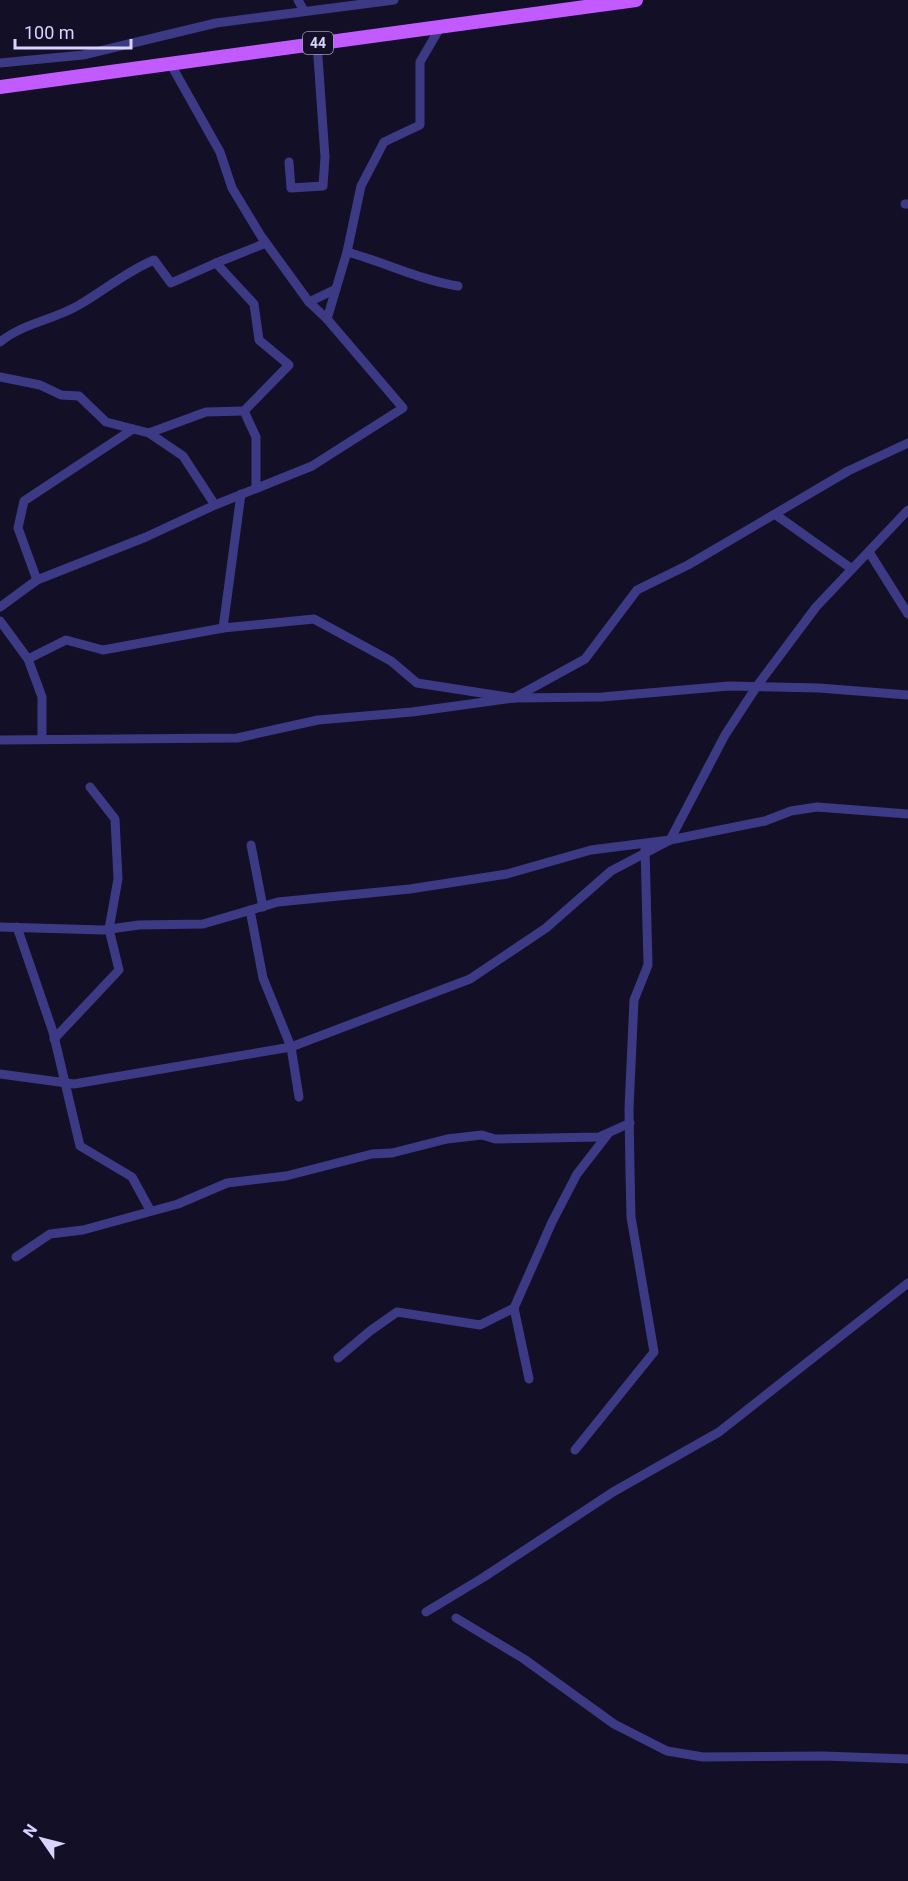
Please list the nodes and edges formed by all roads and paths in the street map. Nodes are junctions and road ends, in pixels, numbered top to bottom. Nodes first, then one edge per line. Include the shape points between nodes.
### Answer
1 (298, 0) edge
2 (394, 0) edge
3 (636, 0) edge
4 (304, 11) junction
5 (441, 27) junction
6 (317, 43) junction
7 (0, 63) edge
8 (170, 63) junction
9 (0, 87) edge
10 (290, 162) dead end
11 (266, 243) junction
12 (347, 252) junction
13 (216, 263) junction
14 (458, 286) dead end
15 (336, 289) junction
16 (309, 302) junction
17 (327, 319) junction
18 (0, 342) edge
19 (0, 377) edge
20 (244, 411) junction
21 (133, 429) junction
22 (149, 433) junction
23 (908, 443) edge
24 (256, 488) junction
25 (241, 494) junction
26 (215, 505) junction
27 (908, 510) edge
28 (776, 515) junction
29 (868, 552) junction
30 (852, 570) junction
31 (37, 580) junction
32 (0, 607) edge
33 (908, 614) edge
34 (0, 621) edge
35 (223, 628) junction
36 (28, 659) junction
37 (757, 686) junction
38 (908, 695) edge
39 (514, 698) junction
40 (42, 739) junction
41 (0, 740) edge
42 (90, 787) dead end
43 (908, 814) edge
44 (670, 840) junction
45 (251, 845) dead end
46 (645, 848) junction
47 (263, 907) junction
48 (250, 910) junction
49 (0, 927) edge
50 (17, 927) junction
51 (109, 929) junction
52 (54, 1039) junction
53 (291, 1047) junction
54 (0, 1074) edge
55 (67, 1083) junction
56 (299, 1096) dead end
57 (630, 1124) junction
58 (608, 1134) junction
59 (150, 1210) junction
60 (16, 1257) dead end
61 (908, 1283) edge
62 (514, 1308) junction
63 (338, 1358) dead end
64 (529, 1379) dead end
65 (575, 1450) dead end
66 (426, 1612) dead end
67 (456, 1618) dead end
68 (908, 1759) edge

1 - 4 street
2 - 4 street, 44
3 - 5 main road, 44
4 - 7 street, 44 via 216,22 83,55
5 - 6 main road, 44
5 - 12 street via 420,62 420,125 384,142 361,186
6 - 8 main road, 44
6 - 10 street via 325,157 323,186 291,188
8 - 9 main road, 44
8 - 11 street via 220,152 232,188
11 - 13 street
11 - 16 street
12 - 14 street
12 - 15 street
13 - 18 street via 171,283 154,260 136,267 78,306 10,333
13 - 20 street via 254,304 259,340 289,365
15 - 16 street
15 - 17 street
16 - 17 street
17 - 24 street via 403,408 312,466
19 - 21 street via 40,385 61,395 79,396 106,422
20 - 22 street via 206,412
20 - 24 street via 256,436
21 - 22 street
21 - 31 street via 24,501 18,528
22 - 26 street via 183,456
23 - 28 street via 848,471
24 - 25 street
25 - 26 street
25 - 35 street
26 - 31 street
27 - 29 street
28 - 30 street
28 - 39 street via 637,590 585,659
29 - 30 street
29 - 33 street
30 - 37 street via 816,608
31 - 32 street
34 - 36 street
35 - 36 street via 103,650 66,640
35 - 39 street via 314,619 391,661 417,682
36 - 40 street via 42,697
37 - 38 street
37 - 39 street via 602,697
37 - 44 street via 725,735
39 - 40 street via 318,720 237,738
40 - 41 street
42 - 51 street via 115,819 118,879
43 - 44 street via 818,807
44 - 46 street
45 - 47 street
46 - 47 street via 591,850 507,874
46 - 53 street via 611,871 546,928 470,979
46 - 57 street via 648,965 634,1000
47 - 48 street
48 - 51 street via 203,924
48 - 53 street via 263,978
49 - 50 street
50 - 51 street
50 - 52 street
51 - 52 street via 119,970
52 - 55 street
53 - 55 street
53 - 56 street
54 - 55 street
55 - 59 street via 80,1146 132,1177
57 - 58 street
57 - 65 street via 631,1217 654,1352
58 - 59 street via 447,1139 286,1176 227,1183 178,1204
58 - 62 street via 578,1174 552,1222
59 - 60 street via 83,1230 50,1234
61 - 66 street via 718,1432 613,1492
62 - 63 street via 480,1325 397,1312
62 - 64 street
67 - 68 street via 524,1659 614,1724 667,1751 704,1757

